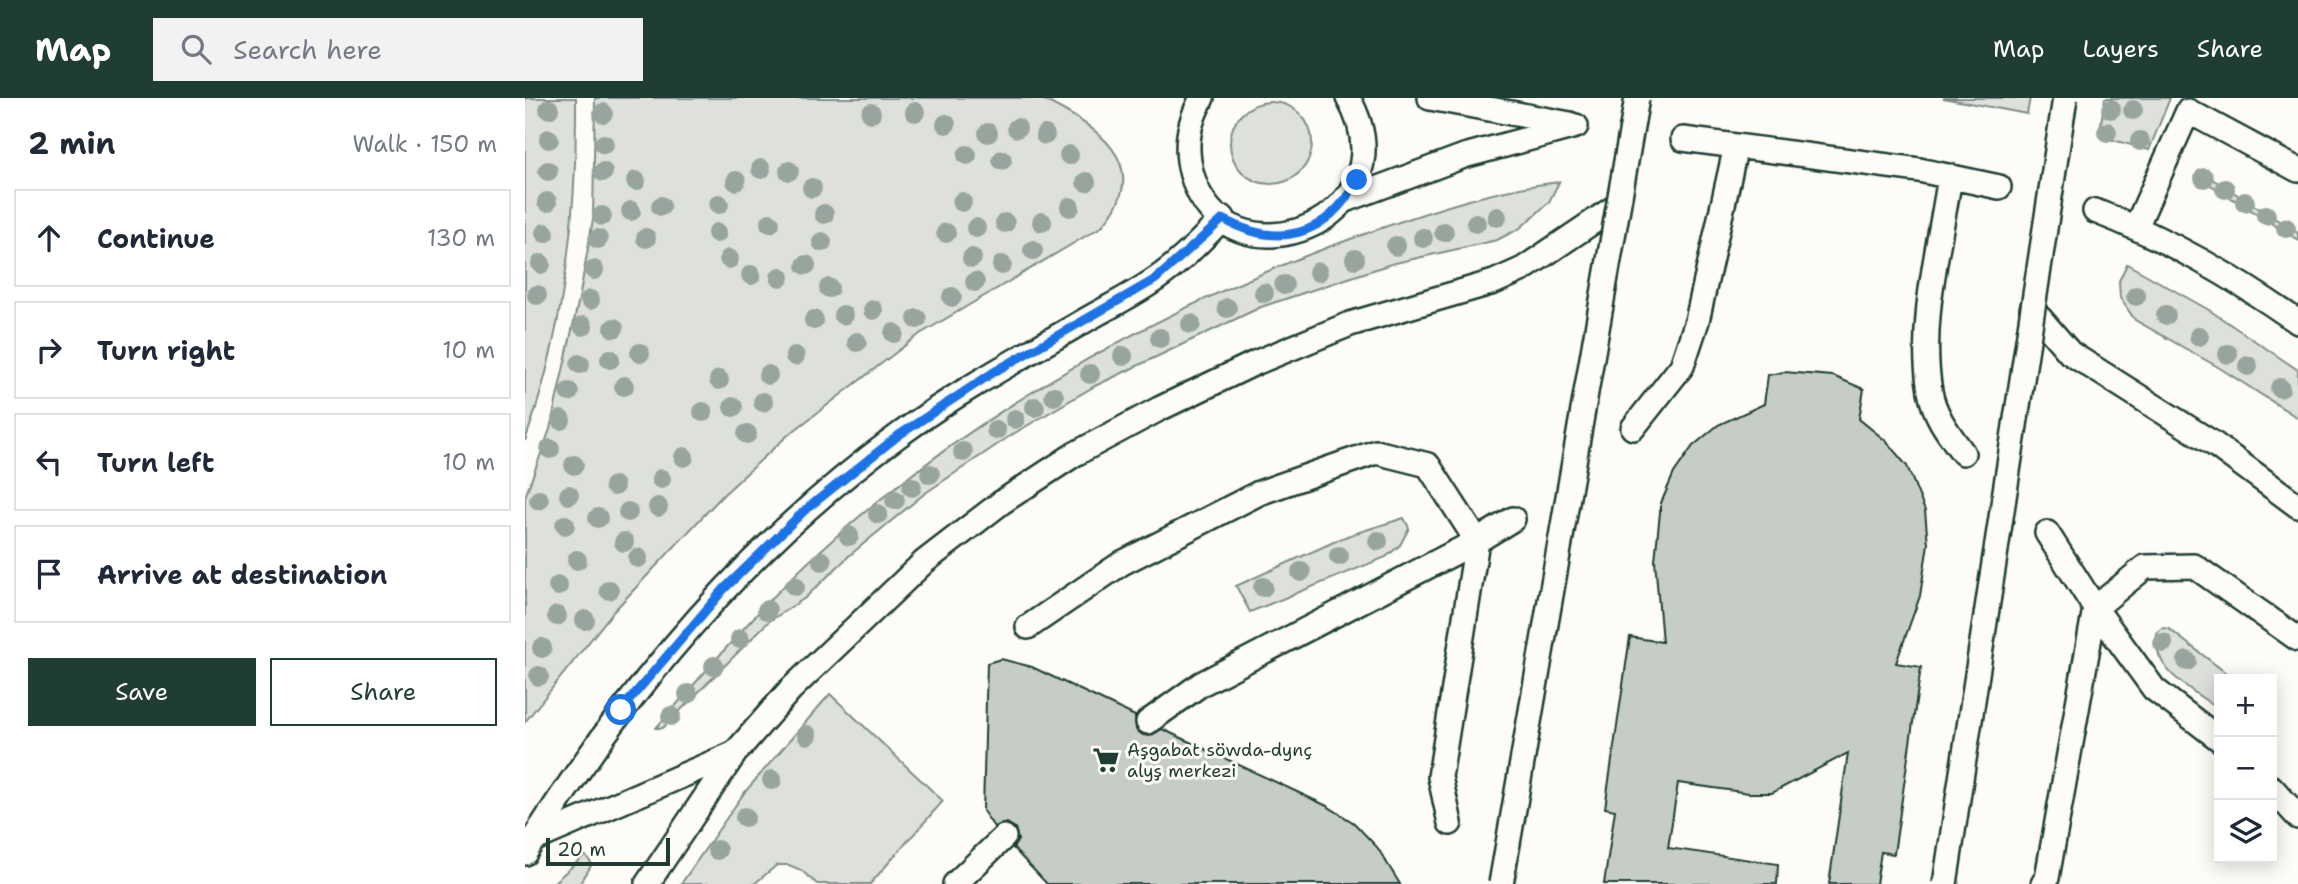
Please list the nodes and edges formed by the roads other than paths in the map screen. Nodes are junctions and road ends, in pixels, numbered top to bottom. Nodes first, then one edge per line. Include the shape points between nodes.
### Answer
1 (1202, 98) edge
2 (1348, 98) edge
3 (1430, 98) edge
4 (1637, 98) edge
5 (2065, 98) edge
6 (1683, 139) dead end
7 (1737, 146) junction
8 (2298, 170) edge
9 (1950, 176) junction
10 (1999, 187) dead end
11 (1346, 200) junction
12 (1618, 205) junction
13 (2095, 211) dead end
14 (1223, 219) junction
15 (2136, 227) junction
16 (2032, 309) junction
17 (2298, 322) edge
18 (1633, 428) dead end
19 (1963, 453) dead end
20 (2298, 506) edge
21 (1513, 519) dead end
22 (2047, 533) dead end
23 (1477, 541) junction
24 (2095, 608) junction
25 (1028, 627) dead end
26 (2298, 639) edge
27 (1148, 722) dead end
28 (2216, 737) edge
29 (736, 753) junction
30 (2277, 794) edge
31 (2298, 817) edge
32 (1450, 823) dead end
33 (1004, 837) dead end
34 (529, 846) edge
35 (646, 884) edge
36 (955, 884) edge
37 (1501, 884) edge
38 (1945, 884) edge
39 (2043, 884) edge

1 - 14 lane via 1187,137 1188,160 1194,182
2 - 11 lane via 1363,134 1363,157
3 - 11 lane via 1584,126 1464,156
4 - 12 lane, bridge
5 - 16 lane, bridge
6 - 7 lane
7 - 9 lane
7 - 18 lane via 1697,321 1682,366
8 - 15 lane via 2188,111
9 - 10 lane
9 - 19 lane via 1927,344 1930,392 1940,421
11 - 14 lane via 1330,216 1288,235 1265,235
12 - 29 lane via 1523,269 1494,282 1350,324 1255,363 1075,454 924,562 822,658
12 - 37 lane, bridge
13 - 15 lane
14 - 34 lane via 1156,279 994,372 899,435 804,511 724,589 621,710
15 - 17 lane via 2186,251
16 - 20 lane via 2070,353 2214,444
16 - 38 lane, bridge
21 - 23 lane
22 - 24 lane
23 - 25 lane via 1428,465 1376,452 1259,493 1122,564
23 - 27 lane via 1201,684
23 - 32 lane via 1440,777
24 - 26 lane via 2145,566 2194,566
24 - 28 lane via 2154,689
24 - 39 lane
29 - 34 lane
29 - 35 lane
30 - 31 lane
33 - 36 lane

